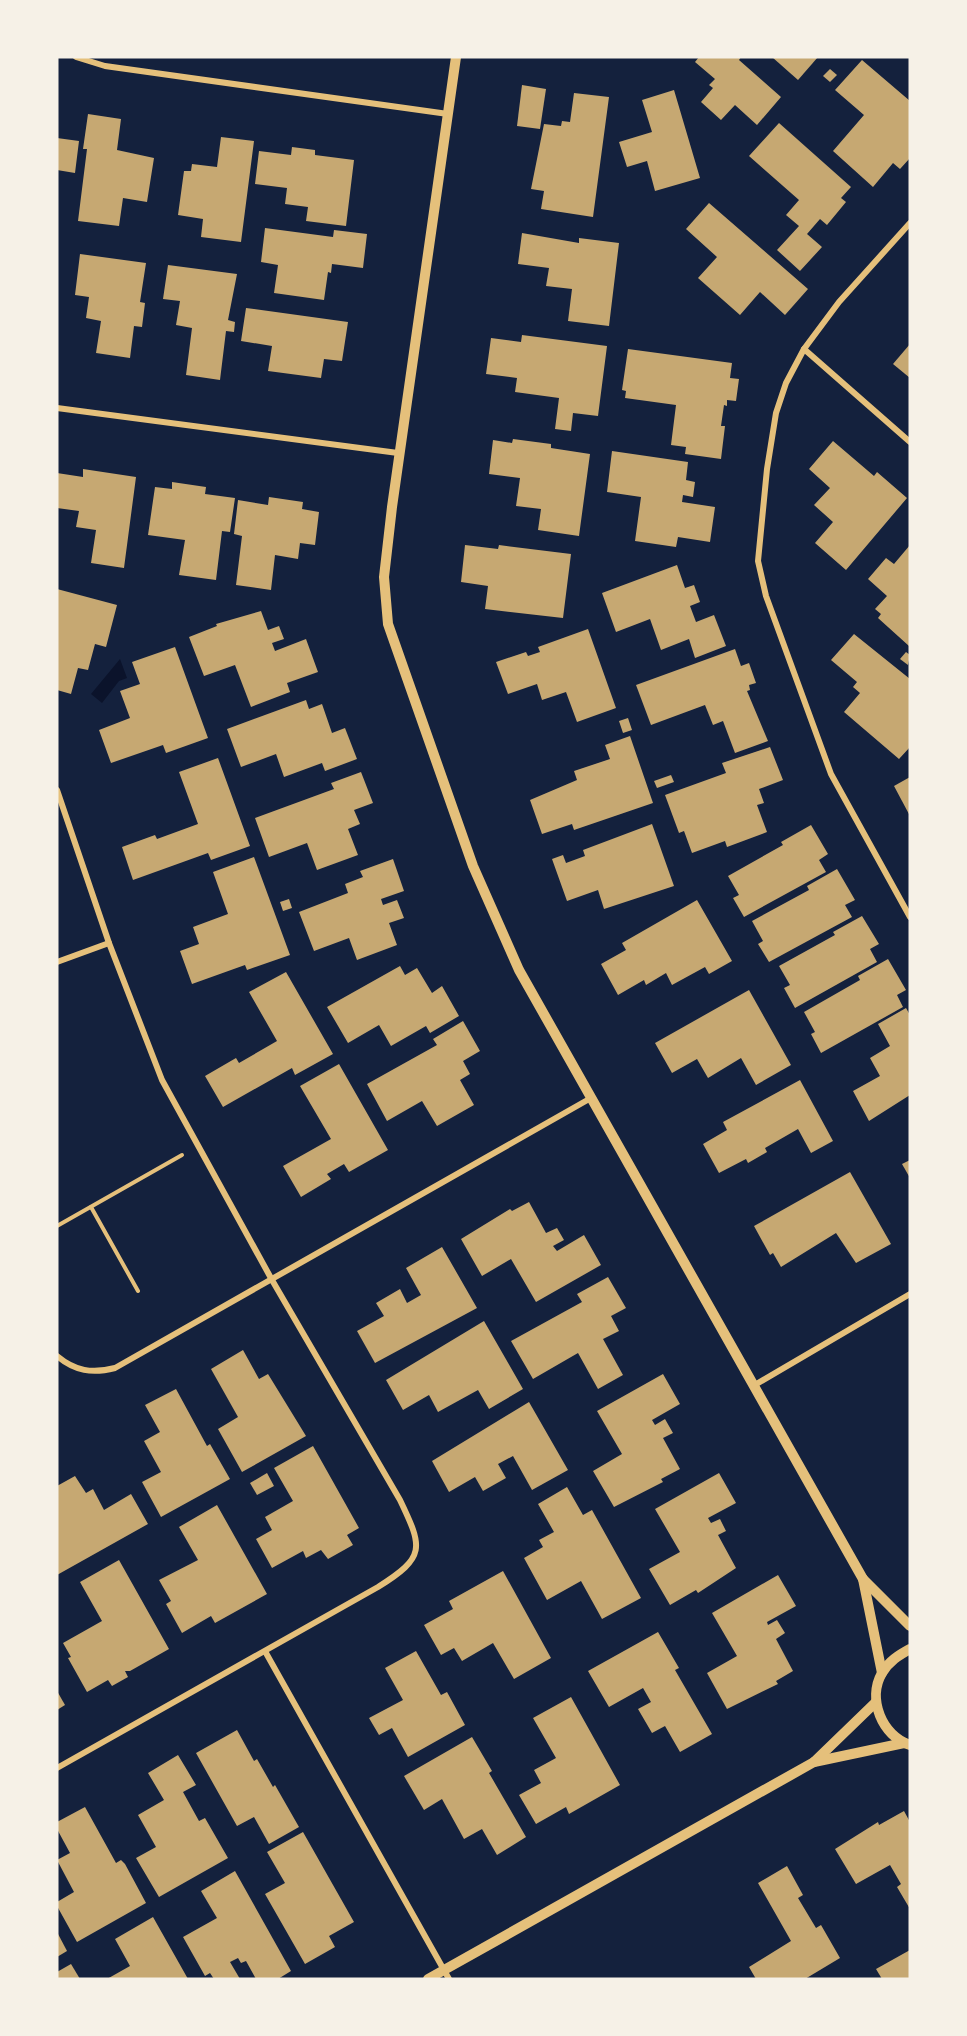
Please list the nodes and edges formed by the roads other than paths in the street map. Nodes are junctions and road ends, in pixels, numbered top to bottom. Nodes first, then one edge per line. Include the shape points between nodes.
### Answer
1 (76, 57) edge
2 (456, 57) edge
3 (448, 114) junction
4 (910, 223) edge
5 (804, 349) junction
6 (57, 408) edge
7 (910, 442) edge
8 (398, 453) junction
9 (57, 790) edge
10 (910, 917) edge
11 (109, 943) junction
12 (57, 962) edge
13 (591, 1098) junction
14 (272, 1280) junction
15 (910, 1294) edge
16 (57, 1356) edge
17 (753, 1386) junction
18 (863, 1579) junction
19 (910, 1626) edge
20 (910, 1649) edge
21 (266, 1653) junction
22 (882, 1673) junction
23 (876, 1702) junction
24 (907, 1744) edge
25 (814, 1762) junction
26 (57, 1768) edge
27 (446, 1974) edge
28 (428, 1979) edge

1 - 3 street via 105,66
2 - 3 street
3 - 8 street
4 - 5 street via 839,302
5 - 7 street
5 - 10 street via 776,413 758,549 761,577 831,774
6 - 8 street
8 - 13 street via 384,578 388,624 489,907 519,970
9 - 11 street
11 - 12 street
11 - 14 street via 162,1080
13 - 14 street
13 - 17 street
14 - 16 street via 115,1368 79,1370
14 - 21 street via 400,1500 418,1546 405,1570
15 - 17 street
17 - 18 street
18 - 19 street
18 - 22 street
20 - 22 street via 893,1658
21 - 26 street
21 - 27 street
22 - 23 street
23 - 24 street via 890,1733
23 - 25 street
24 - 25 street
25 - 27 street
27 - 28 street

